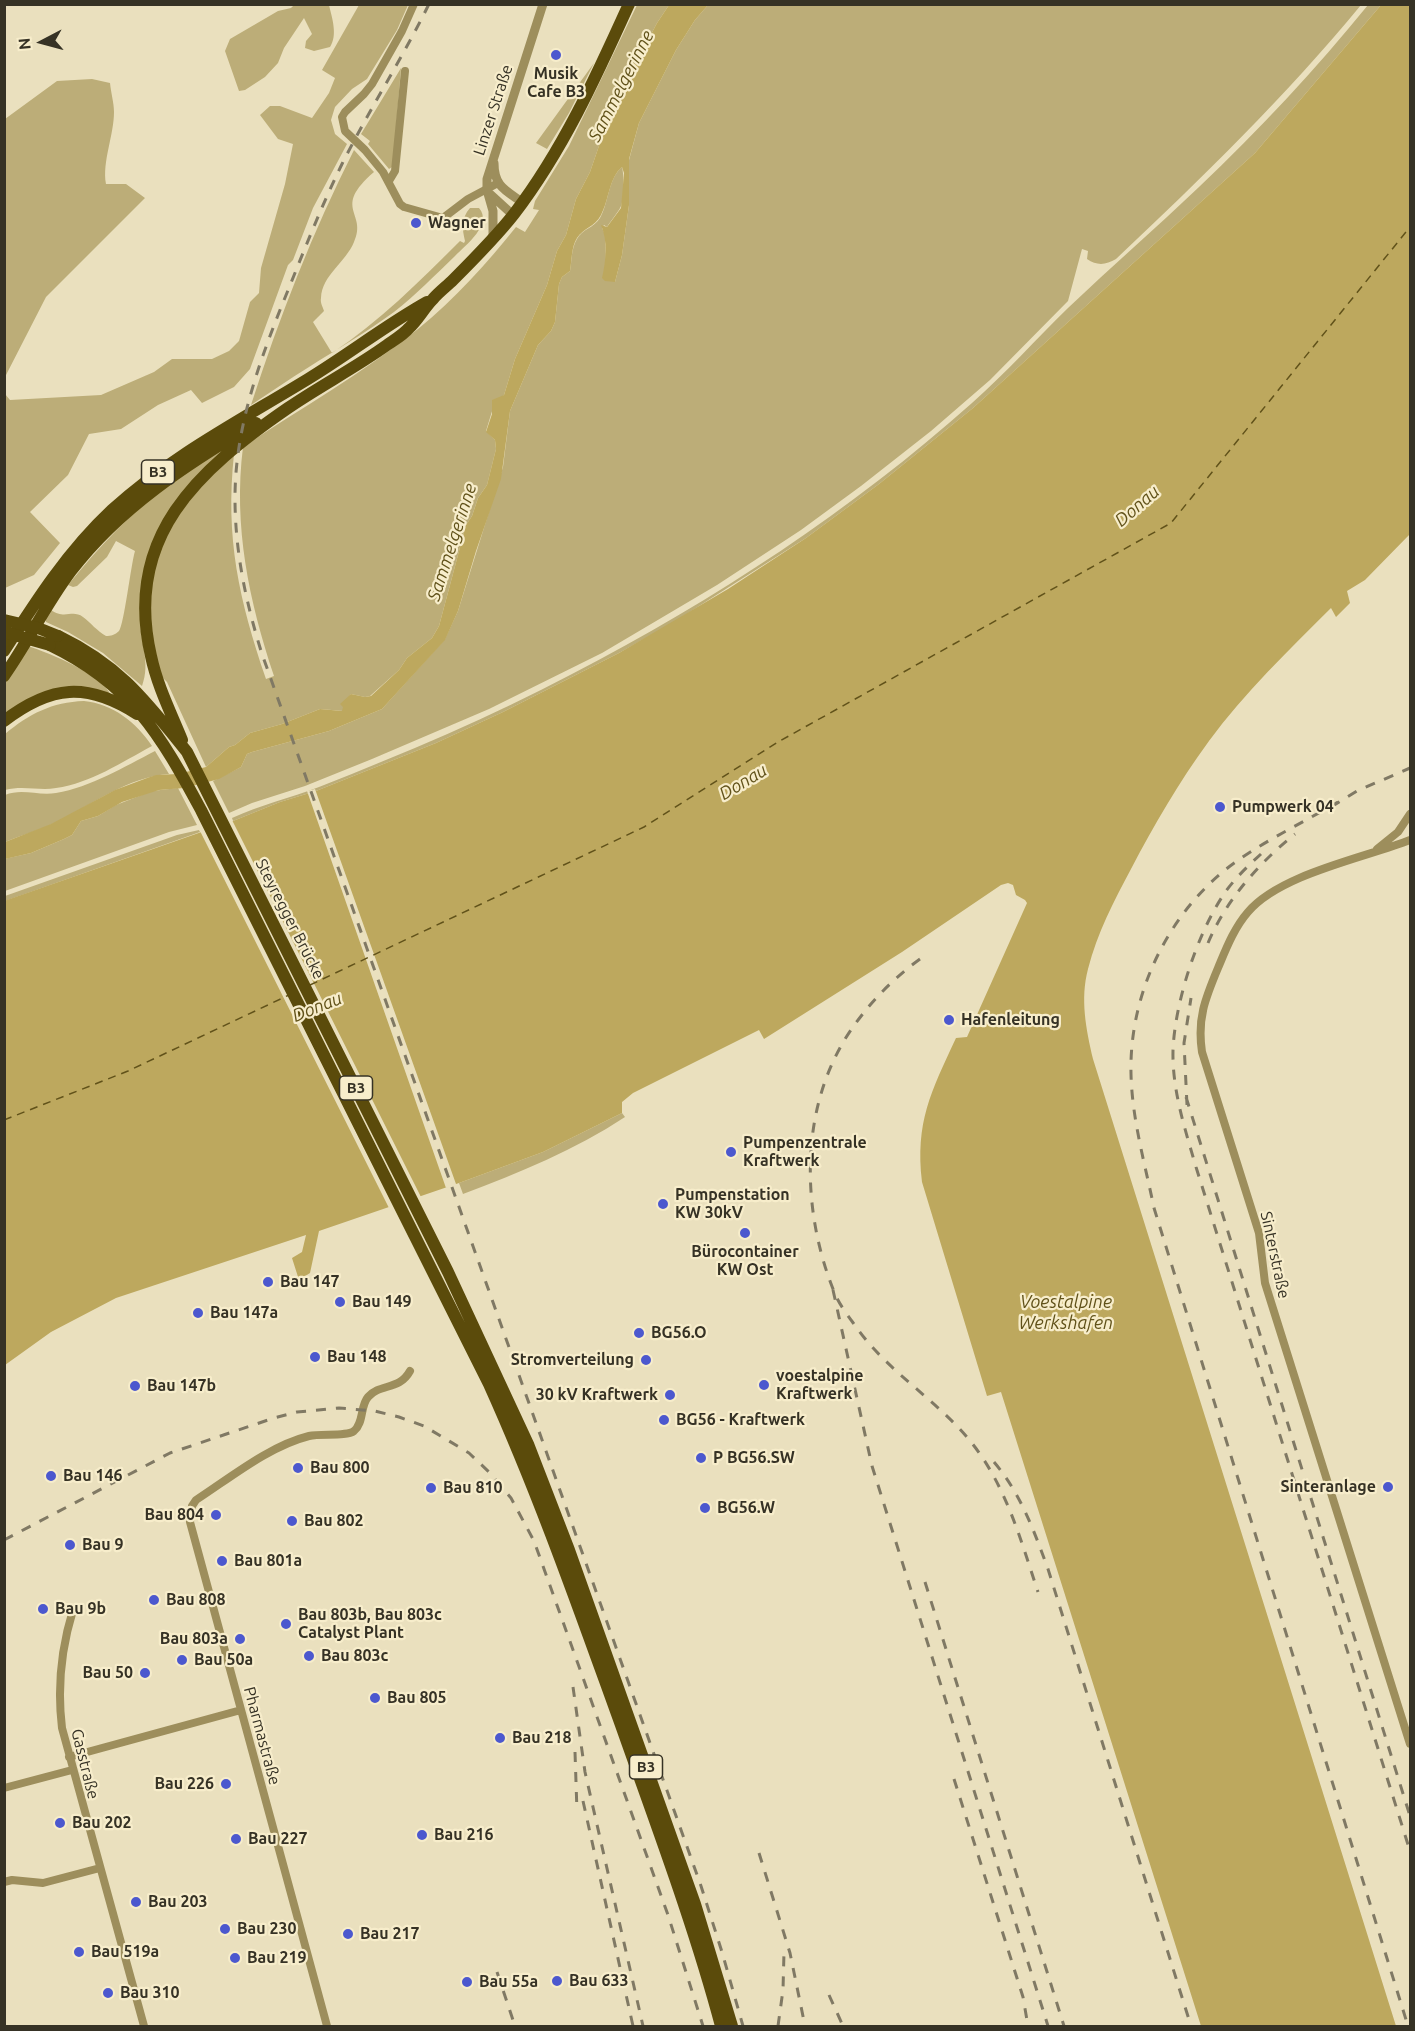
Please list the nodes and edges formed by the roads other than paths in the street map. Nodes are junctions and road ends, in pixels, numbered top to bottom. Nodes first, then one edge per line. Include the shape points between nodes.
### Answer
1 (414, 4) edge
2 (543, 4) edge
3 (629, 4) edge
4 (405, 71) dead end
5 (494, 156) junction
6 (389, 182) junction
7 (498, 183) junction
8 (487, 189) junction
9 (522, 202) junction
10 (513, 215) junction
11 (493, 237) junction
12 (433, 298) junction
13 (287, 409) junction
14 (4, 620) edge
15 (4, 632) edge
16 (54, 641) junction
17 (4, 651) edge
18 (4, 676) edge
19 (152, 718) junction
20 (4, 721) edge
21 (187, 752) junction
22 (1410, 814) edge
23 (1410, 840) edge
24 (1372, 854) junction
25 (410, 1371) dead end
26 (74, 1610) dead end
27 (241, 1710) junction
28 (1410, 1744) edge
29 (69, 1757) junction
30 (72, 1770) junction
31 (4, 1788) edge
32 (99, 1868) junction
33 (4, 1882) edge
34 (144, 2026) edge
35 (327, 2026) edge
36 (721, 2026) edge
37 (732, 2026) edge

1 - 6 street via 372,84 342,117 345,131
2 - 5 street, Linzer Straße
3 - 9 main road, B3 via 574,120
4 - 6 street via 395,171
5 - 7 street
5 - 8 street, Linzer Straße
6 - 8 street via 400,204 439,218
7 - 8 street
7 - 9 street
8 - 10 street
8 - 11 street via 493,211
9 - 10 main road, B3
10 - 11 main road, B3
11 - 12 main road, B3
12 - 13 main road, B3 via 410,328
12 - 17 main road, B3 via 174,460 138,488 96,526 64,563
13 - 18 main road, B3 via 248,428 168,480 104,533 55,593
13 - 21 main road, B3 via 201,478 178,505 157,544 149,571 145,613 154,670
14 - 16 main road, B3, bridge via 38,628
15 - 16 main road, B3, bridge
16 - 19 main road, B3 via 87,651 111,668 133,687
19 - 20 main road via 114,700 79,692 43,698
19 - 21 main road, Steyregger Brücke / B3
19 - 36 main road, Steyregger Brücke / B3 via 489,1384 544,1513 686,1909
21 - 37 main road, Steyregger Brücke / B3 via 448,1272 528,1444 695,1904
22 - 24 street via 1398,832
23 - 24 street, Sinterstraße
24 - 28 street, Sinterstraße via 1290,882 1249,911 1230,941 1205,999 1199,1032 1259,1233 1265,1282
25 - 27 street, Pharmastraße via 398,1384 374,1391 368,1397 355,1430 318,1434 287,1443 192,1506 190,1522
26 - 29 street, Gasstraße via 59,1687
27 - 29 street
27 - 35 street, Pharmastraße
29 - 30 street, Gasstraße
30 - 31 street
30 - 32 street, Gasstraße
32 - 33 street via 43,1883
32 - 34 street, Gasstraße

